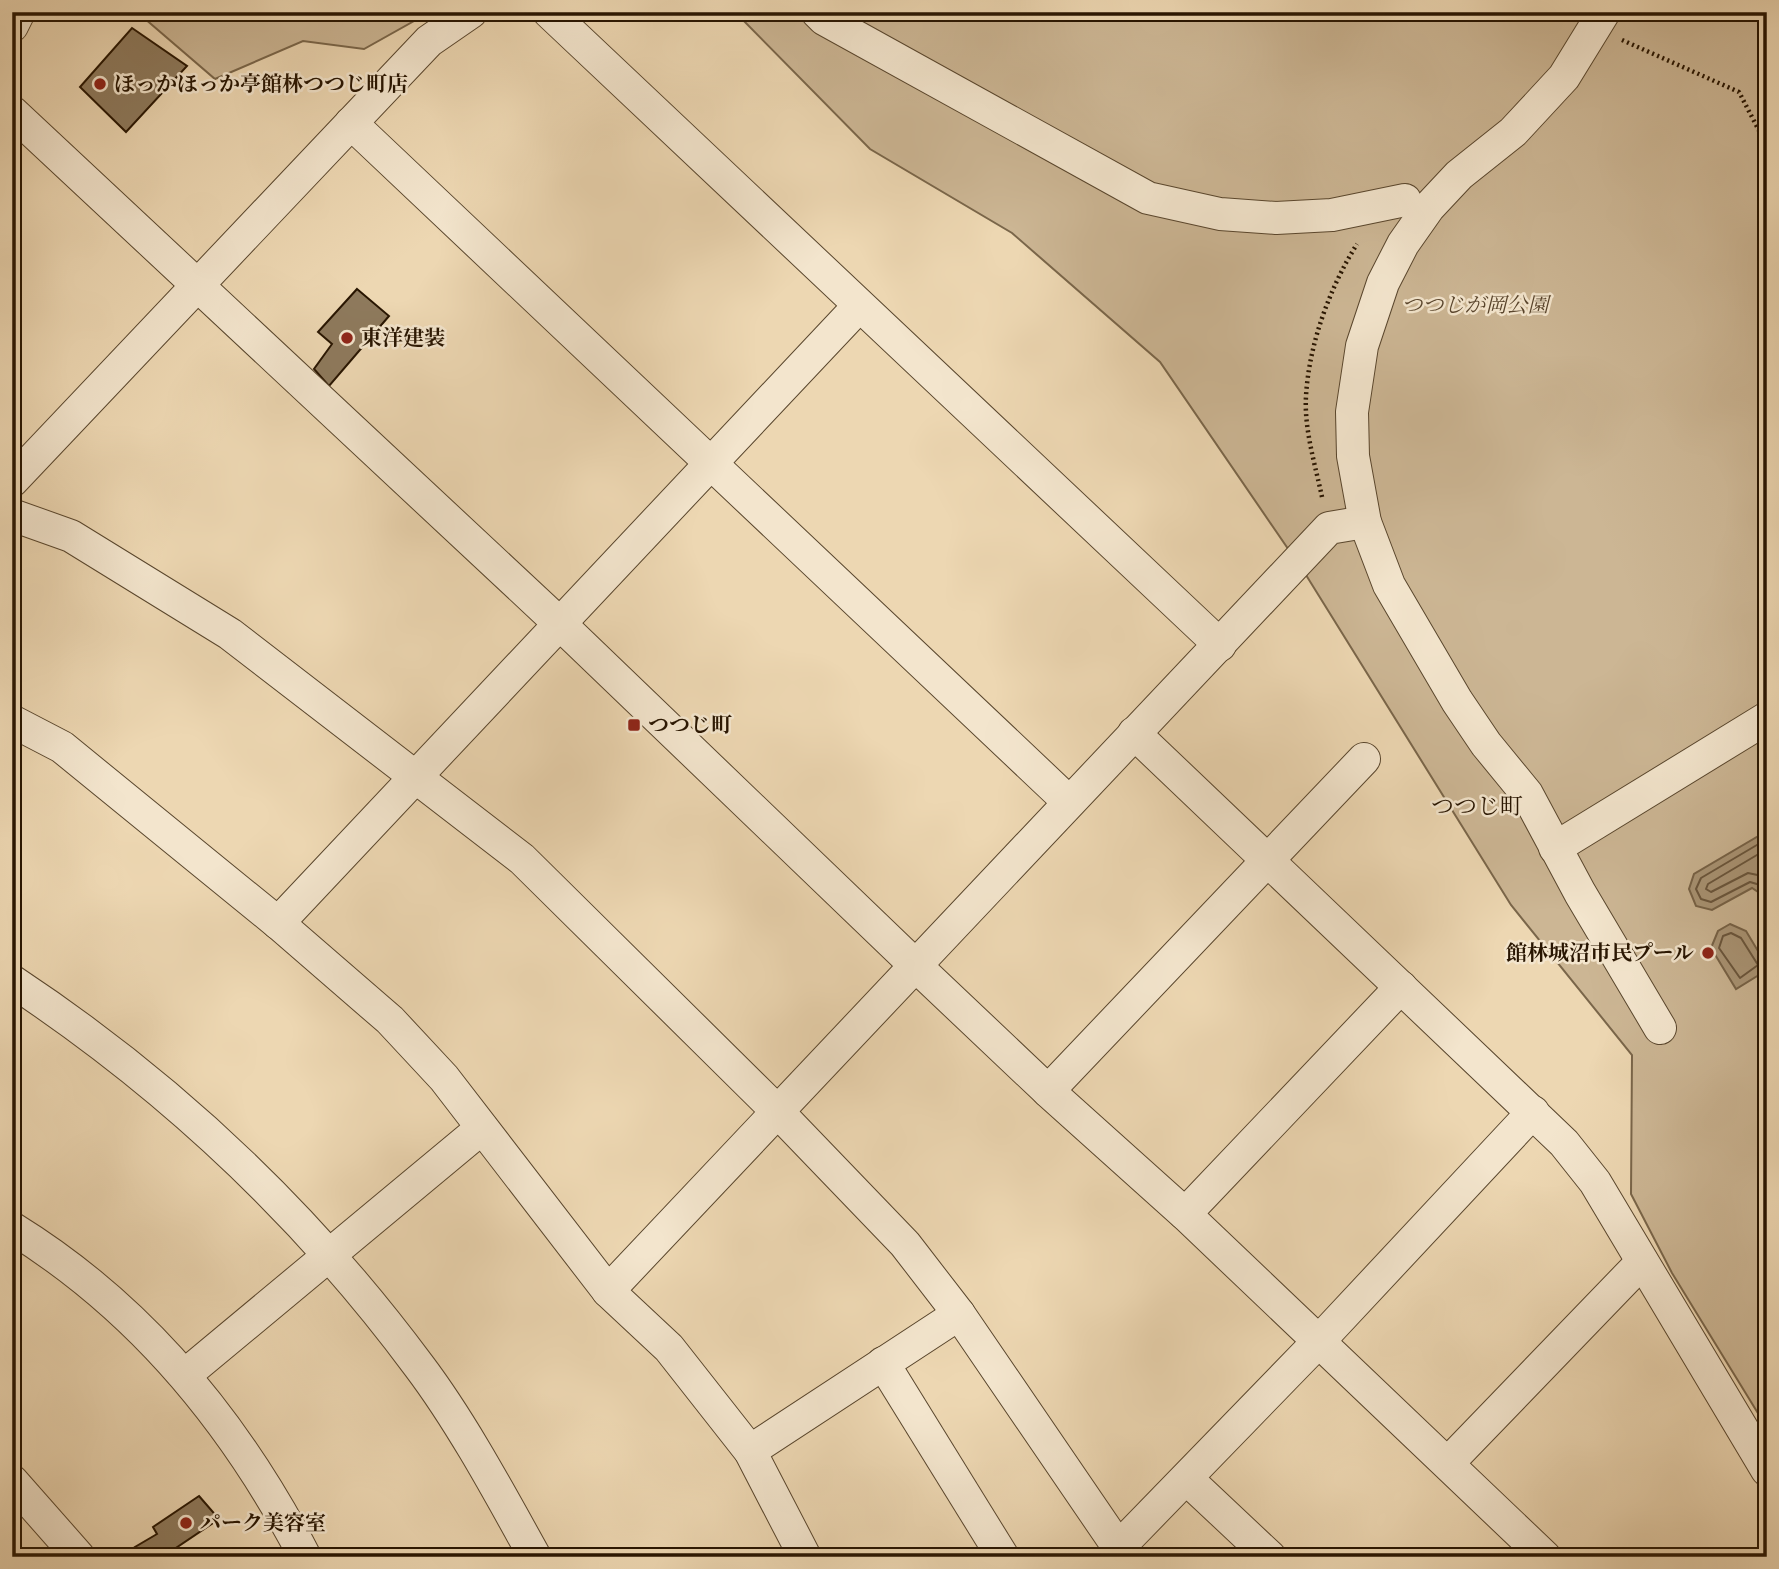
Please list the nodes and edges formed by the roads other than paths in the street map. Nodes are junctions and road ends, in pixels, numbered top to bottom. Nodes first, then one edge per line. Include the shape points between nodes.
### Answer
1 (19, 12) edge
2 (471, 12) edge
3 (549, 12) edge
4 (817, 12) edge
5 (1600, 20) edge
6 (12, 26) edge
7 (12, 112) edge
8 (351, 124) junction
9 (1405, 200) dead end
10 (197, 283) junction
11 (859, 306) junction
12 (709, 463) junction
13 (12, 481) edge
14 (12, 515) edge
15 (1365, 522) junction
16 (559, 623) junction
17 (1220, 645) junction
18 (1767, 718) edge
19 (12, 721) edge
20 (1134, 733) junction
21 (1364, 759) dead end
22 (416, 776) junction
23 (1069, 802) junction
24 (1555, 848) junction
25 (1269, 860) junction
26 (278, 923) junction
27 (916, 967) junction
28 (12, 981) edge
29 (1401, 987) junction
30 (1660, 1028) dead end
31 (1048, 1091) junction
32 (778, 1112) junction
33 (1533, 1112) junction
34 (482, 1128) junction
35 (1185, 1213) junction
36 (12, 1228) edge
37 (331, 1255) junction
38 (1642, 1262) junction
39 (608, 1291) junction
40 (959, 1314) junction
41 (1319, 1341) junction
42 (883, 1363) junction
43 (185, 1375) junction
44 (750, 1451) junction
45 (1449, 1462) junction
46 (1767, 1470) edge
47 (1186, 1479) junction
48 (12, 1481) edge
49 (1122, 1552) edge
50 (79, 1557) edge
51 (305, 1557) edge
52 (535, 1557) edge
53 (805, 1557) edge
54 (1003, 1557) edge
55 (1270, 1557) edge
56 (1545, 1557) edge

1 - 6 street
2 - 8 street via 429,41
3 - 11 street
4 - 9 street via 1147,198 1220,214 1276,218 1332,215
5 - 15 street via 1564,77 1513,132 1459,175 1429,207 1383,283 1362,346 1352,411 1355,478
7 - 10 street
8 - 10 street
8 - 12 street
10 - 13 street
10 - 16 street
11 - 12 street
11 - 17 street
12 - 16 street
12 - 23 street
14 - 22 street via 71,536 230,634
15 - 17 street via 1329,528
15 - 24 street via 1375,554 1406,614 1486,744 1527,794
16 - 22 street
16 - 27 street
17 - 20 street
18 - 24 street
19 - 26 street via 62,747
20 - 23 street
20 - 25 street
21 - 25 street
22 - 26 street
22 - 32 street via 522,859
23 - 27 street
24 - 30 street
25 - 29 street
25 - 31 street
26 - 34 street via 390,1020
27 - 31 street
27 - 32 street
28 - 37 street via 224,1145
29 - 33 street
29 - 35 street
31 - 35 street
32 - 39 street
32 - 40 street via 905,1244
33 - 38 street via 1595,1182
33 - 41 street
34 - 37 street
34 - 39 street
35 - 41 street
36 - 43 street via 114,1302
37 - 43 street
37 - 52 street via 421,1368
38 - 45 street
38 - 46 street
39 - 44 street via 669,1348
40 - 42 street
40 - 49 street
41 - 45 street
41 - 47 street
42 - 44 street
42 - 54 street
43 - 51 street via 252,1463
44 - 53 street
45 - 56 street
47 - 49 street
47 - 55 street
48 - 50 street

